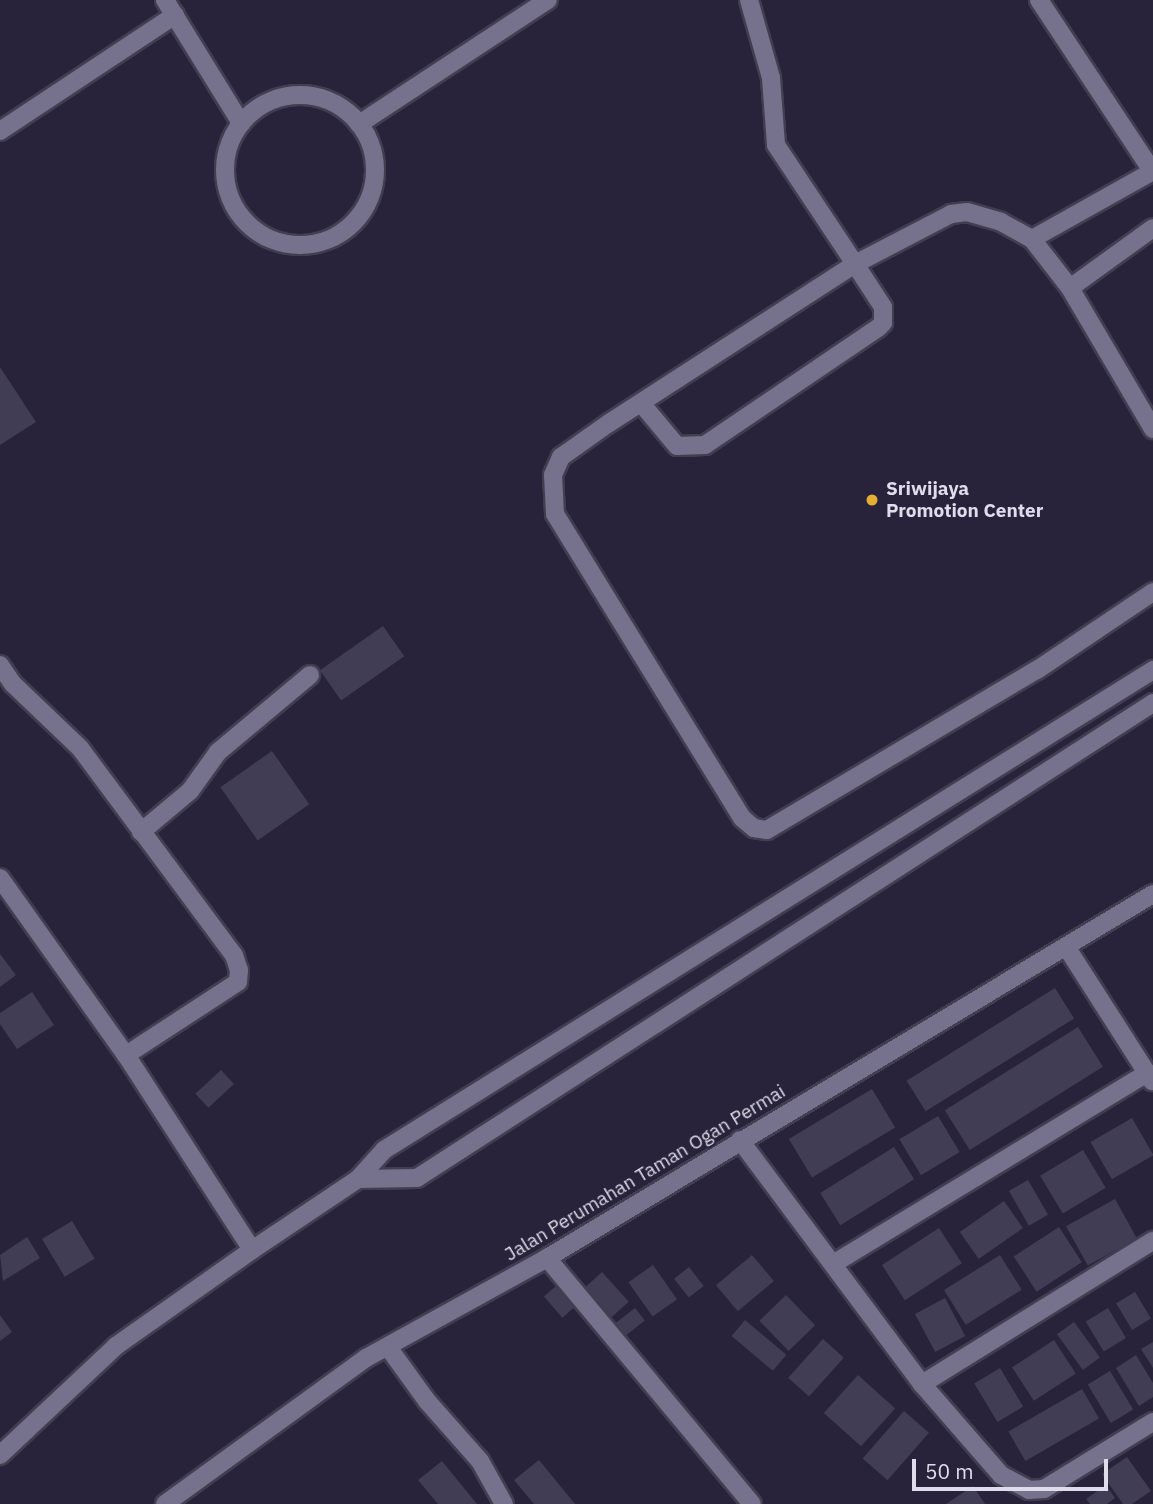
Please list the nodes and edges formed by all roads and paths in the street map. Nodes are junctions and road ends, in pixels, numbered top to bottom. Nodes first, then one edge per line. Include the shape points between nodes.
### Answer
1 (548, 0) edge
2 (749, 0) edge
3 (1039, 0) edge
4 (170, 7) edge
5 (242, 123) junction
6 (359, 124) junction
7 (0, 131) edge
8 (1153, 171) edge
9 (1153, 228) edge
10 (1032, 239) junction
11 (855, 264) junction
12 (1070, 288) junction
13 (641, 403) junction
14 (1153, 429) edge
15 (1153, 592) edge
16 (0, 665) edge
17 (1153, 670) edge
18 (310, 675) dead end
19 (1153, 704) edge
20 (141, 832) junction
21 (0, 878) edge
22 (1153, 894) edge
23 (1068, 948) junction
24 (126, 1055) junction
25 (1150, 1078) edge
26 (740, 1140) junction
27 (358, 1179) junction
28 (1153, 1241) edge
29 (252, 1250) junction
30 (547, 1258) junction
31 (833, 1264) junction
32 (388, 1347) junction
33 (922, 1384) junction
34 (1153, 1422) edge
35 (0, 1455) edge
36 (1025, 1497) edge
37 (167, 1503) edge
38 (504, 1504) edge
39 (752, 1504) edge

1 - 6 street
2 - 11 street via 771,78 776,145
3 - 8 street
4 - 5 street
4 - 7 street
5 - 6 street via 268,102 301,95 333,103
5 - 6 street via 232,137 224,169 232,202 252,229 300,246 316,244 347,229 368,203 376,171 374,154
8 - 10 street
9 - 12 street
10 - 11 street via 1001,222 967,212 951,214
10 - 12 street
11 - 13 street
11 - 13 street via 880,300 883,323 705,445 677,446
12 - 14 street
13 - 15 street via 561,457 550,493 555,514 742,818 754,828 767,830 1037,670
16 - 20 street via 13,684 80,748
17 - 27 street via 384,1150
18 - 20 street via 218,751 190,791
19 - 27 street via 417,1178
20 - 24 street via 234,956 239,970 237,982
21 - 24 street
22 - 23 street, Jalan Perumahan Taman Ogan Permai
23 - 25 street
23 - 26 street, Jalan Perumahan Taman Ogan Permai
24 - 29 street
25 - 31 street
26 - 30 street, Jalan Perumahan Taman Ogan Permai
26 - 31 street
27 - 29 street
28 - 33 street
29 - 35 street via 116,1346
30 - 32 street, Jalan Perumahan Taman Ogan Permai
30 - 39 street
31 - 33 street
32 - 37 street, Jalan Perumahan Taman Ogan Permai
32 - 38 street via 427,1401 480,1461
33 - 36 street via 977,1453
34 - 36 street via 1065,1478

